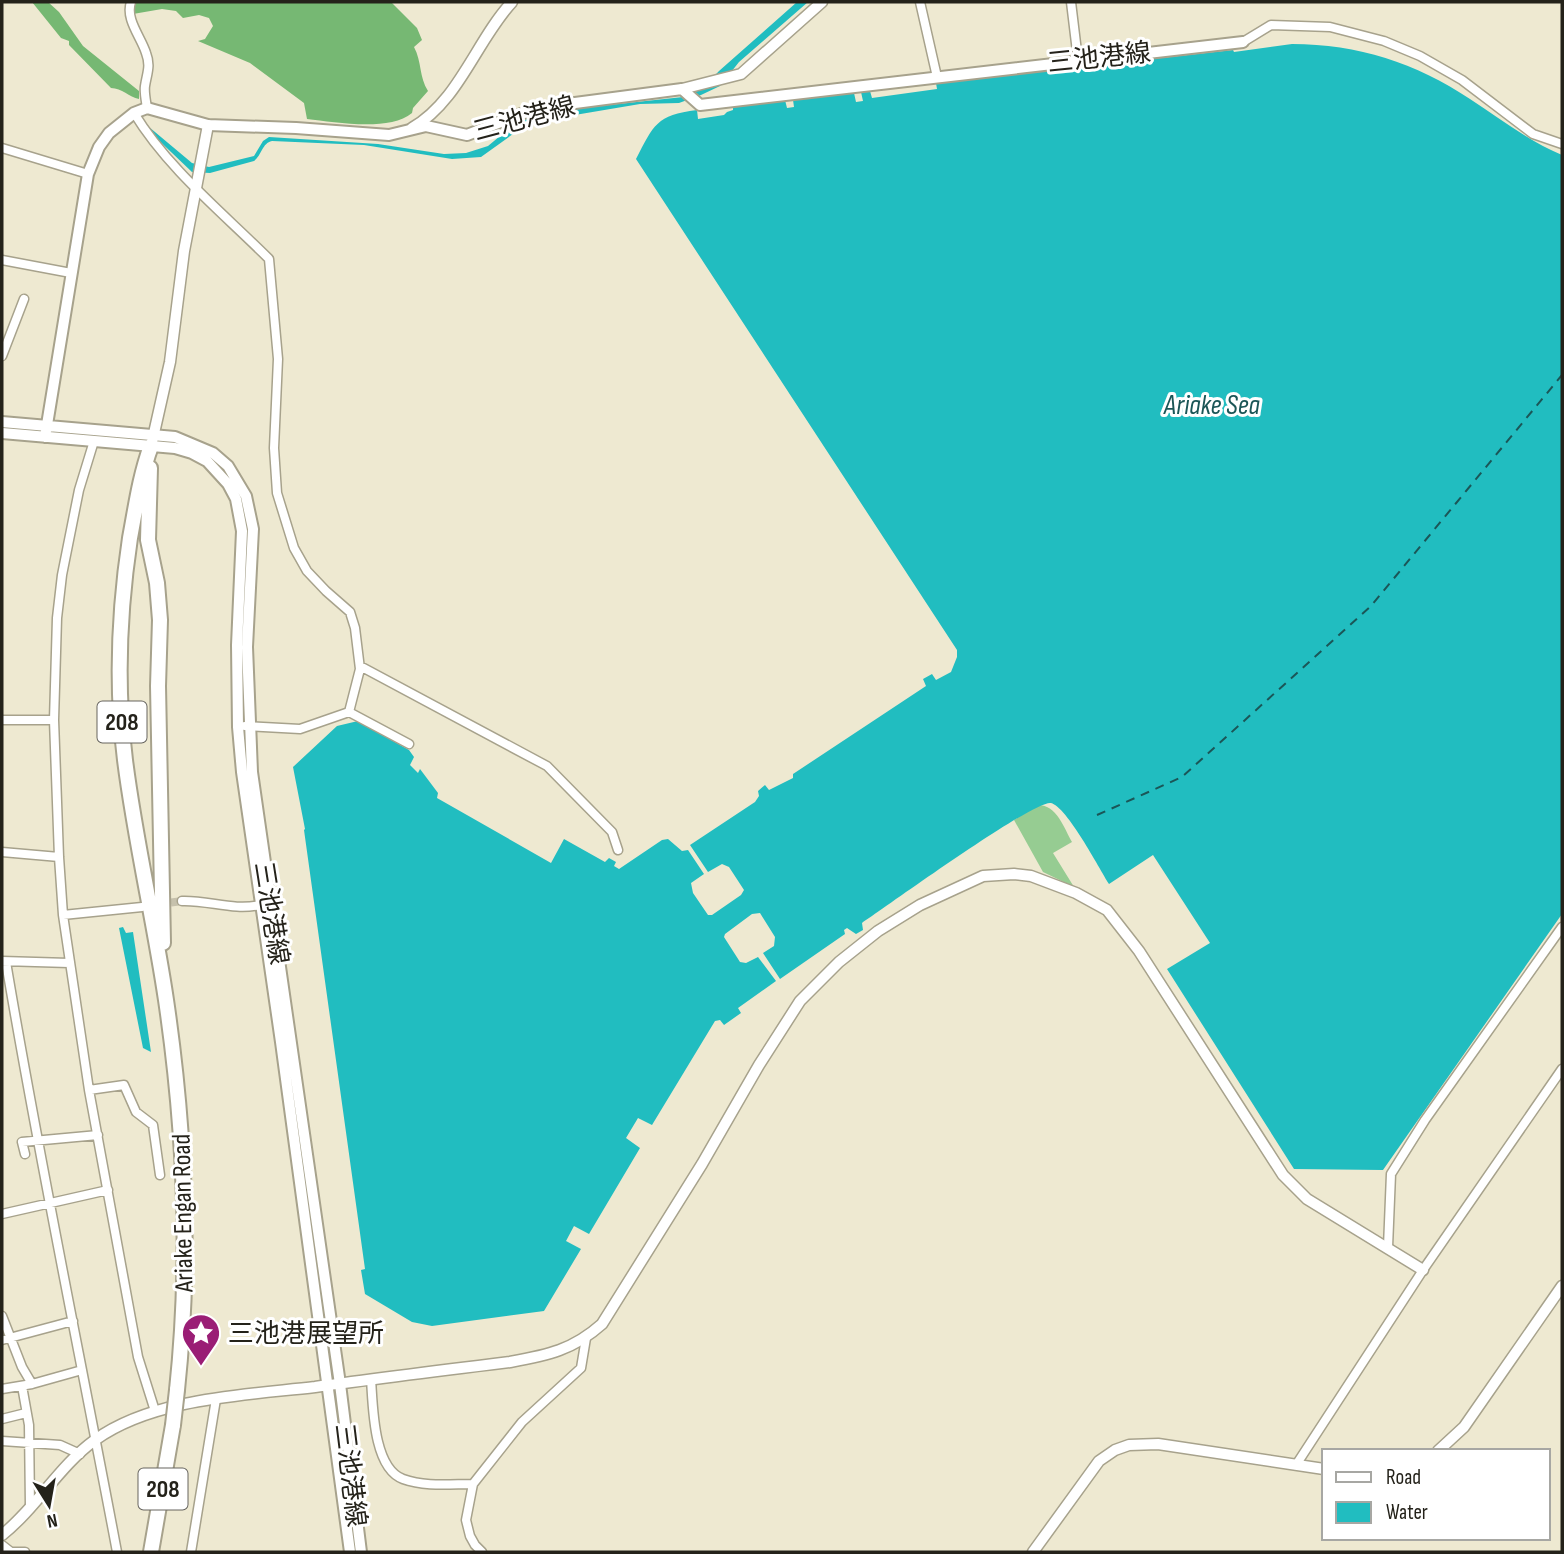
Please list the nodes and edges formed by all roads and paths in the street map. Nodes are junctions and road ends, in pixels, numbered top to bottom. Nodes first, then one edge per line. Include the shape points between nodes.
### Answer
1 (131, 2) edge
2 (512, 2) edge
3 (822, 2) edge
4 (920, 2) edge
5 (1071, 2) edge
6 (1243, 41) joint
7 (1078, 60) junction
8 (937, 77) junction
9 (688, 95) junction
10 (147, 108) junction
11 (134, 113) junction
12 (208, 125) junction
13 (412, 128) junction
14 (1562, 144) edge
15 (2, 148) edge
16 (88, 174) junction
17 (194, 186) junction
18 (2, 260) edge
19 (71, 273) junction
20 (24, 299) dead end
21 (2, 356) edge
22 (2, 422) edge
23 (46, 431) junction
24 (2, 433) edge
25 (153, 440) junction
26 (94, 441) junction
27 (360, 666) junction
28 (349, 712) junction
29 (2, 720) edge
30 (54, 720) junction
31 (243, 726) junction
32 (409, 744) dead end
33 (618, 850) dead end
34 (2, 852) edge
35 (59, 857) junction
36 (182, 901) tunnel mouth
37 (260, 905) junction
38 (142, 907) dead end
39 (63, 915) junction
40 (1562, 927) edge
41 (4, 962) edge
42 (69, 963) junction
43 (166, 999) junction
44 (1562, 1069) edge
45 (89, 1090) junction
46 (98, 1135) junction
47 (36, 1140) junction
48 (25, 1154) dead end
49 (160, 1175) dead end
50 (108, 1190) junction
51 (50, 1202) junction
52 (2, 1214) edge
53 (1388, 1247) junction
54 (1423, 1270) junction
55 (1562, 1286) edge
56 (2, 1316) edge
57 (73, 1321) junction
58 (586, 1338) junction
59 (12, 1339) junction
60 (2, 1340) edge
61 (82, 1370) junction
62 (371, 1379) junction
63 (32, 1384) junction
64 (340, 1384) junction
65 (22, 1385) junction
66 (327, 1385) junction
67 (2, 1390) edge
68 (216, 1399) junction
69 (155, 1411) junction
70 (26, 1413) junction
71 (2, 1419) edge
72 (2, 1440) edge
73 (96, 1440) junction
74 (29, 1443) junction
75 (1440, 1449) edge
76 (80, 1454) junction
77 (1296, 1465) junction
78 (1322, 1469) edge
79 (473, 1484) junction
80 (30, 1507) junction
81 (2, 1535) edge
82 (2, 1545) edge
83 (25, 1552) edge
84 (117, 1552) edge
85 (151, 1552) edge
86 (191, 1552) edge
87 (350, 1552) edge
88 (361, 1552) edge
89 (482, 1552) edge
90 (1033, 1552) edge

1 - 10 street via 133,25 150,71 145,87
2 - 13 street via 436,111
3 - 9 street via 741,74
4 - 8 street
5 - 7 street
6 - 7 main road, 三池港線
6 - 14 street via 1271,24 1330,27 1384,41 1462,80 1532,134
7 - 8 main road, 三池港線
8 - 9 main road, 三池港線 via 714,104 700,105
9 - 13 main road, 三池港線 via 552,106 467,135 426,126
10 - 11 main road
10 - 12 main road, 三池港線
11 - 16 main road via 109,133
11 - 17 street
12 - 13 main road, 三池港線 via 389,135
12 - 17 street
15 - 16 street
16 - 19 main road
17 - 25 street via 170,362
17 - 27 street via 269,259 278,359 277,493 294,548 307,571 350,612
18 - 19 street
19 - 23 main road
20 - 21 street
22 - 23 main road, 三池港線
23 - 24 main road, 三池港線
23 - 25 main road, 三池港線
23 - 26 main road, 三池港線
25 - 26 main road, 三池港線
25 - 31 main road, 三池港線 via 207,461 236,499 242,531 237,645
25 - 43 highway, 208 via 147,519 159,602
25 - 43 highway, 208 via 141,472 128,554 121,698 132,806
26 - 30 street via 62,575
27 - 28 street
27 - 33 street via 547,766 612,832
28 - 31 street via 300,729
28 - 32 street
29 - 30 street
30 - 35 street
31 - 37 main road, 三池港線 via 246,815
31 - 64 main road, 三池港線
34 - 35 street
35 - 39 street
36 - 37 street via 233,908
37 - 66 main road, 三池港線
38 - 39 street
39 - 42 street
40 - 53 street via 1391,1174
41 - 42 street
41 - 47 street
42 - 45 street
43 - 85 highway, Ariake Engan Road / 208, bridge via 185,1199 185,1296 173,1425
44 - 54 street
45 - 46 street
45 - 49 street via 124,1085 136,1112 153,1125
46 - 47 street
46 - 50 street
47 - 48 street via 22,1142
47 - 51 street
50 - 51 street
50 - 69 street via 138,1357
51 - 52 street
51 - 57 street
53 - 54 street
53 - 58 street via 1307,1199 1283,1175 1139,951 1107,911 1031,876 983,876 878,930 800,1001 602,1324
54 - 77 street
55 - 75 street via 1464,1427
56 - 59 street
57 - 59 street
57 - 61 street
58 - 62 street via 551,1354 510,1362
58 - 79 street via 581,1368 522,1422
59 - 60 street
59 - 63 street
61 - 63 street
61 - 73 street
62 - 64 street
62 - 79 street via 381,1452 388,1467 400,1478 423,1484
63 - 65 street
64 - 66 street
64 - 88 main road, 三池港線
65 - 67 street
65 - 70 street
66 - 68 street
66 - 87 main road, 三池港線
68 - 69 street
68 - 86 street
69 - 73 street
70 - 71 street
70 - 74 street
72 - 74 street
73 - 76 street
73 - 84 street
74 - 76 street via 60,1445
74 - 80 street
76 - 80 street
77 - 78 street
77 - 90 street via 1158,1444 1129,1445 1099,1461
79 - 89 street via 466,1520 470,1536
80 - 81 street
82 - 83 street via 11,1552

